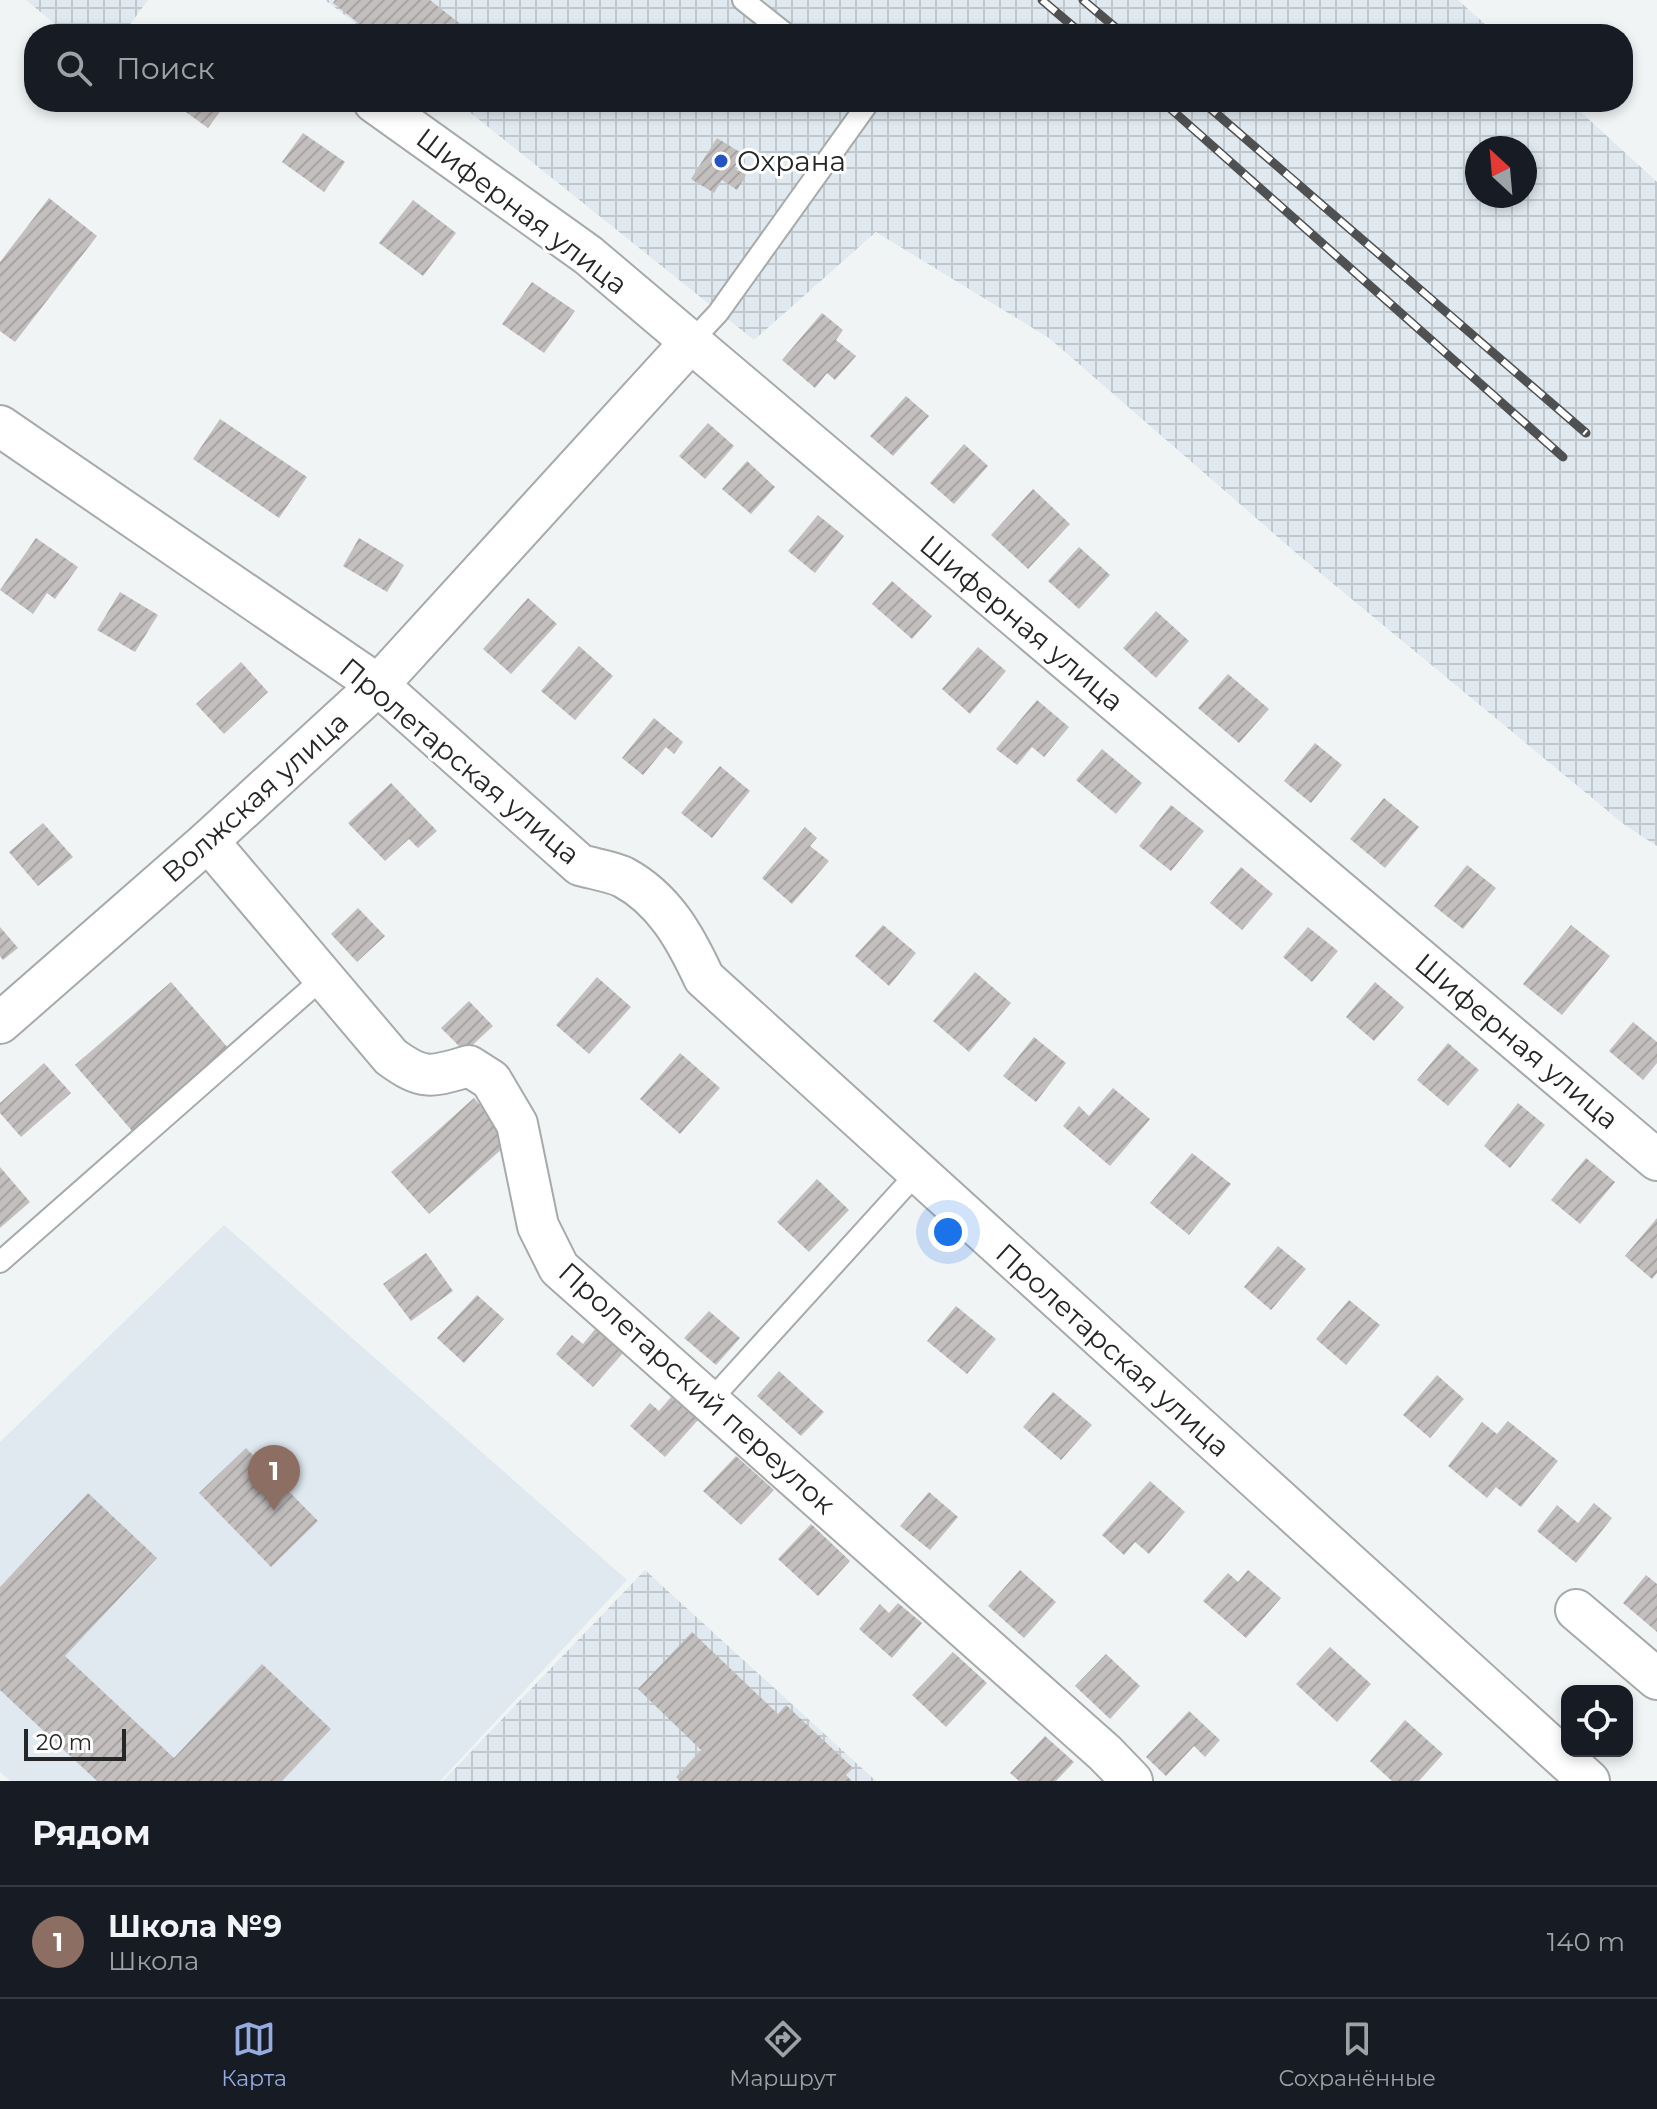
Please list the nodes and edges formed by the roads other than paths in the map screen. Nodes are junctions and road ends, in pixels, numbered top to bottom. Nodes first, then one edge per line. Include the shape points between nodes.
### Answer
1 (743, 0) edge
2 (773, 24) edge
3 (388, 112) edge
4 (862, 112) edge
5 (690, 343) junction
6 (0, 426) edge
7 (378, 685) junction
8 (208, 841) junction
9 (324, 977) junction
10 (0, 1023) edge
11 (1657, 1160) edge
12 (917, 1173) junction
13 (0, 1262) edge
14 (709, 1402) junction
15 (1576, 1610) dead end
16 (1657, 1679) edge
17 (1132, 1781) edge
18 (1589, 1781) edge

1 - 2 lane
3 - 5 street, Шиферная улица via 588,255
4 - 5 lane via 718,313
5 - 7 street, Волжская улица
5 - 11 street, Шиферная улица
6 - 7 street, Пролетарская улица
7 - 8 street, Волжская улица
7 - 12 street, Пролетарская улица via 580,865 622,877 654,900 683,934 704,978
8 - 9 street, Пролетарский переулок
8 - 10 street, Волжская улица
9 - 13 lane
9 - 14 street, Пролетарский переулок via 391,1057 412,1072 436,1075 469,1066 491,1080 517,1124 538,1226 559,1268
12 - 14 lane
12 - 18 street, Пролетарская улица
14 - 17 street, Пролетарский переулок
15 - 16 street

